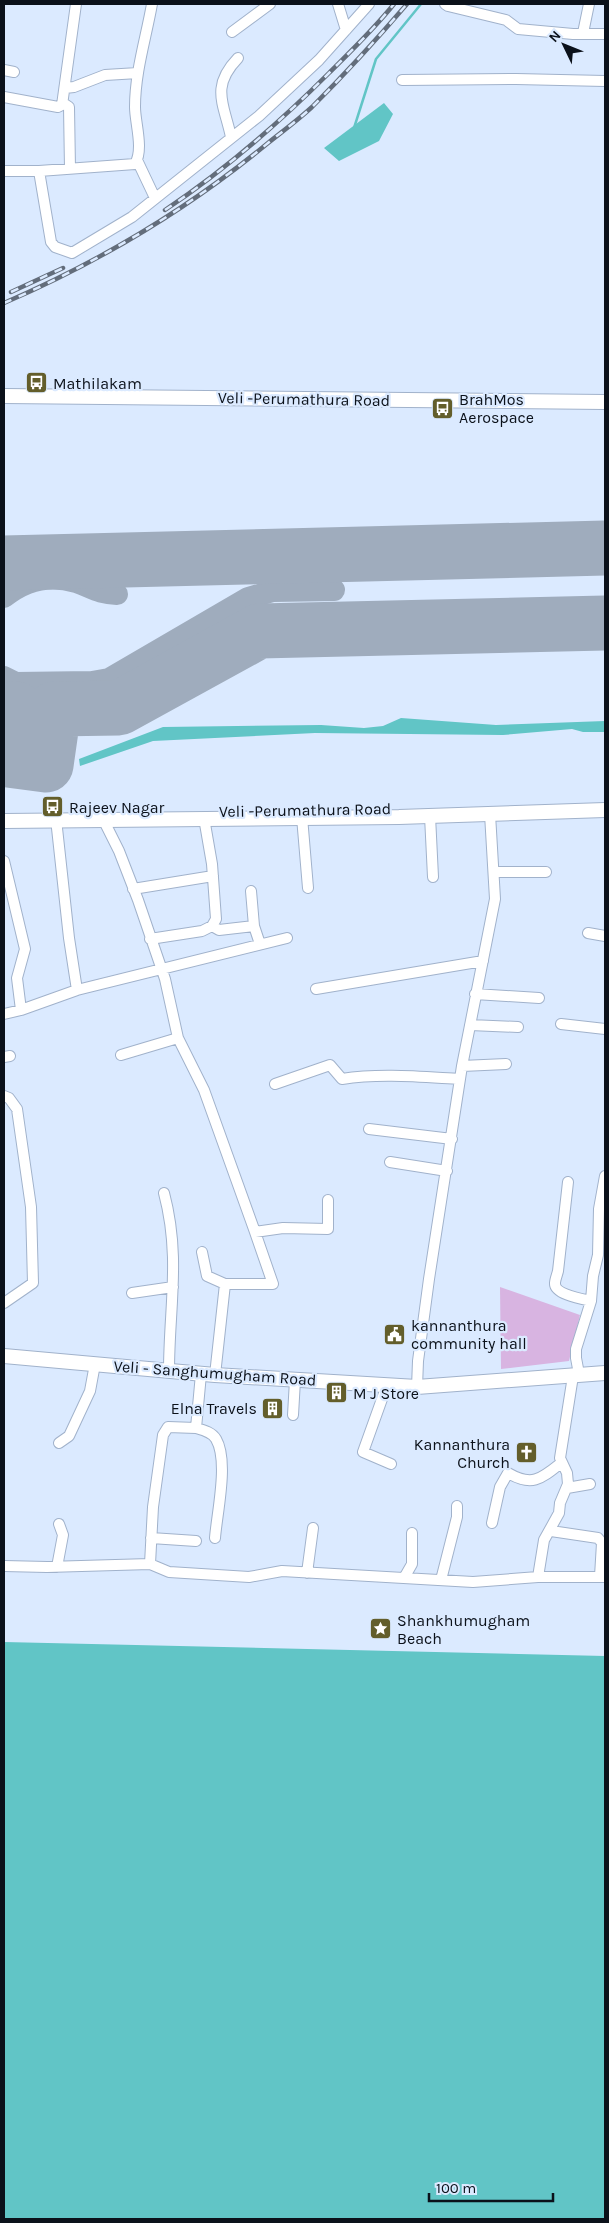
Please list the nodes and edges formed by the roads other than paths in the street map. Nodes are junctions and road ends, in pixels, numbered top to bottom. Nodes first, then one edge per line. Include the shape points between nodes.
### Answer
1 (76, 4) edge
2 (152, 4) edge
3 (270, 4) edge
4 (338, 4) edge
5 (369, 4) edge
6 (445, 4) edge
7 (589, 4) edge
8 (346, 30) junction
9 (232, 32) dead end
10 (583, 33) junction
11 (605, 34) edge
12 (238, 58) dead end
13 (138, 73) junction
14 (402, 80) dead end
15 (605, 81) edge
16 (65, 88) junction
17 (4, 97) edge
18 (63, 103) junction
19 (231, 137) junction
20 (137, 160) junction
21 (70, 169) junction
22 (4, 171) edge
23 (39, 171) junction
24 (156, 198) junction
25 (4, 389) edge
26 (605, 395) edge
27 (4, 396) edge
28 (605, 402) edge
29 (605, 803) edge
30 (605, 810) edge
31 (4, 814) edge
32 (490, 814) junction
33 (430, 816) junction
34 (302, 817) junction
35 (204, 818) junction
36 (56, 819) junction
37 (103, 819) junction
38 (4, 821) edge
39 (4, 861) edge
40 (494, 872) junction
41 (546, 872) dead end
42 (212, 876) junction
43 (433, 877) dead end
44 (308, 888) dead end
45 (133, 889) junction
46 (252, 891) dead end
47 (212, 926) junction
48 (254, 926) junction
49 (588, 933) dead end
50 (605, 936) edge
51 (287, 938) dead end
52 (150, 940) junction
53 (260, 944) junction
54 (483, 961) junction
55 (160, 969) junction
56 (316, 989) dead end
57 (77, 990) junction
58 (475, 994) junction
59 (539, 998) dead end
60 (22, 1010) junction
61 (4, 1014) edge
62 (561, 1024) dead end
63 (470, 1025) junction
64 (518, 1027) dead end
65 (605, 1028) edge
66 (178, 1038) junction
67 (121, 1055) dead end
68 (506, 1064) dead end
69 (462, 1066) junction
70 (460, 1079) junction
71 (275, 1084) dead end
72 (4, 1096) edge
73 (369, 1129) dead end
74 (452, 1139) junction
75 (390, 1162) dead end
76 (447, 1171) junction
77 (605, 1176) edge
78 (568, 1182) dead end
79 (164, 1193) dead end
80 (328, 1200) dead end
81 (255, 1232) junction
82 (202, 1252) dead end
83 (225, 1284) junction
84 (173, 1288) junction
85 (132, 1292) dead end
86 (591, 1301) junction
87 (4, 1303) edge
88 (4, 1356) edge
89 (95, 1364) junction
90 (169, 1371) junction
91 (605, 1373) edge
92 (208, 1374) junction
93 (576, 1375) junction
94 (295, 1380) junction
95 (387, 1385) junction
96 (417, 1387) junction
97 (293, 1416) dead end
98 (196, 1428) junction
99 (59, 1443) dead end
100 (561, 1463) junction
101 (391, 1464) dead end
102 (590, 1484) dead end
103 (567, 1488) junction
104 (457, 1506) dead end
105 (492, 1523) dead end
106 (59, 1524) dead end
107 (313, 1528) dead end
108 (551, 1531) junction
109 (412, 1532) dead end
110 (151, 1538) junction
111 (215, 1538) dead end
112 (196, 1541) dead end
113 (150, 1564) junction
114 (4, 1566) edge
115 (57, 1567) junction
116 (307, 1573) junction
117 (603, 1576) edge
118 (538, 1577) junction
119 (404, 1578) junction
120 (441, 1580) junction

1 - 16 street
2 - 13 street
3 - 9 street
4 - 8 street
5 - 8 street
6 - 10 street via 506,20 518,29
7 - 10 street
8 - 19 street via 320,60
10 - 11 street
12 - 19 street via 222,78 224,116
13 - 16 street via 105,75
13 - 20 street via 135,88
14 - 15 street
16 - 18 street
17 - 18 street via 58,106
18 - 21 street via 69,107
19 - 24 street
20 - 21 street via 130,165
20 - 24 street
21 - 23 street
22 - 23 street
23 - 24 street via 51,242 55,247 72,253 132,217
25 - 26 main road
27 - 28 main road, Veli -Perumathura Road
29 - 31 main road, Veli -Perumathura Road
30 - 32 main road
32 - 33 main road
32 - 40 street
33 - 34 main road
33 - 43 street
34 - 35 main road
34 - 44 street
35 - 37 main road
35 - 42 street
36 - 37 main road
36 - 38 main road
36 - 57 street
37 - 45 street
39 - 60 street via 25,950 17,978
40 - 41 street
40 - 54 street via 495,899
42 - 45 street
42 - 47 street via 216,918
45 - 52 street
46 - 48 street
47 - 48 street via 220,930
47 - 52 street via 202,931
48 - 53 street
49 - 50 street
51 - 53 street
52 - 55 street
53 - 55 street
54 - 56 street
54 - 58 street
55 - 57 street
55 - 66 street
57 - 60 street
58 - 59 street
58 - 63 street
60 - 61 street
62 - 65 street
63 - 64 street
63 - 69 street
66 - 67 street
66 - 81 street via 204,1090
68 - 69 street
69 - 70 street
70 - 71 street via 342,1079 330,1065
70 - 74 street
72 - 87 street via 16,1109 31,1207 33,1283
73 - 74 street
74 - 76 street
75 - 76 street
76 - 96 street via 429,1279
77 - 86 street
78 - 86 street via 554,1284 563,1293
79 - 84 street via 170,1219
80 - 81 street via 328,1229 283,1228
81 - 83 street via 273,1284
82 - 83 street via 206,1276
83 - 92 street
84 - 85 street
84 - 90 street
86 - 93 street via 576,1349
88 - 89 main road, Veli - Sanghumugham Road
89 - 90 main road, Veli - Sanghumugham Road
89 - 99 street via 90,1391 68,1436
90 - 92 main road, Veli - Sanghumugham Road
91 - 93 main road, Veli - Sanghumugham Road
92 - 94 main road, Veli - Sanghumugham Road
92 - 98 street
93 - 96 main road, Veli - Sanghumugham Road
93 - 100 street
94 - 95 main road, Veli - Sanghumugham Road
94 - 97 street
95 - 96 main road, Veli - Sanghumugham Road
95 - 101 street via 362,1452
98 - 110 street via 168,1427 163,1435
98 - 111 street via 212,1434 221,1450
100 - 103 street via 568,1478
100 - 105 street via 540,1480 521,1481 508,1473 500,1487
102 - 103 street
103 - 108 street
104 - 120 street
106 - 115 street via 63,1535
107 - 116 street
108 - 117 street via 598,1538 602,1543
108 - 118 street via 544,1540
109 - 119 street via 412,1564
110 - 112 street
110 - 113 street
113 - 115 street
113 - 116 street via 178,1573 249,1577 282,1572
114 - 115 street
116 - 119 street
117 - 118 street
118 - 120 street via 472,1582
119 - 120 street

